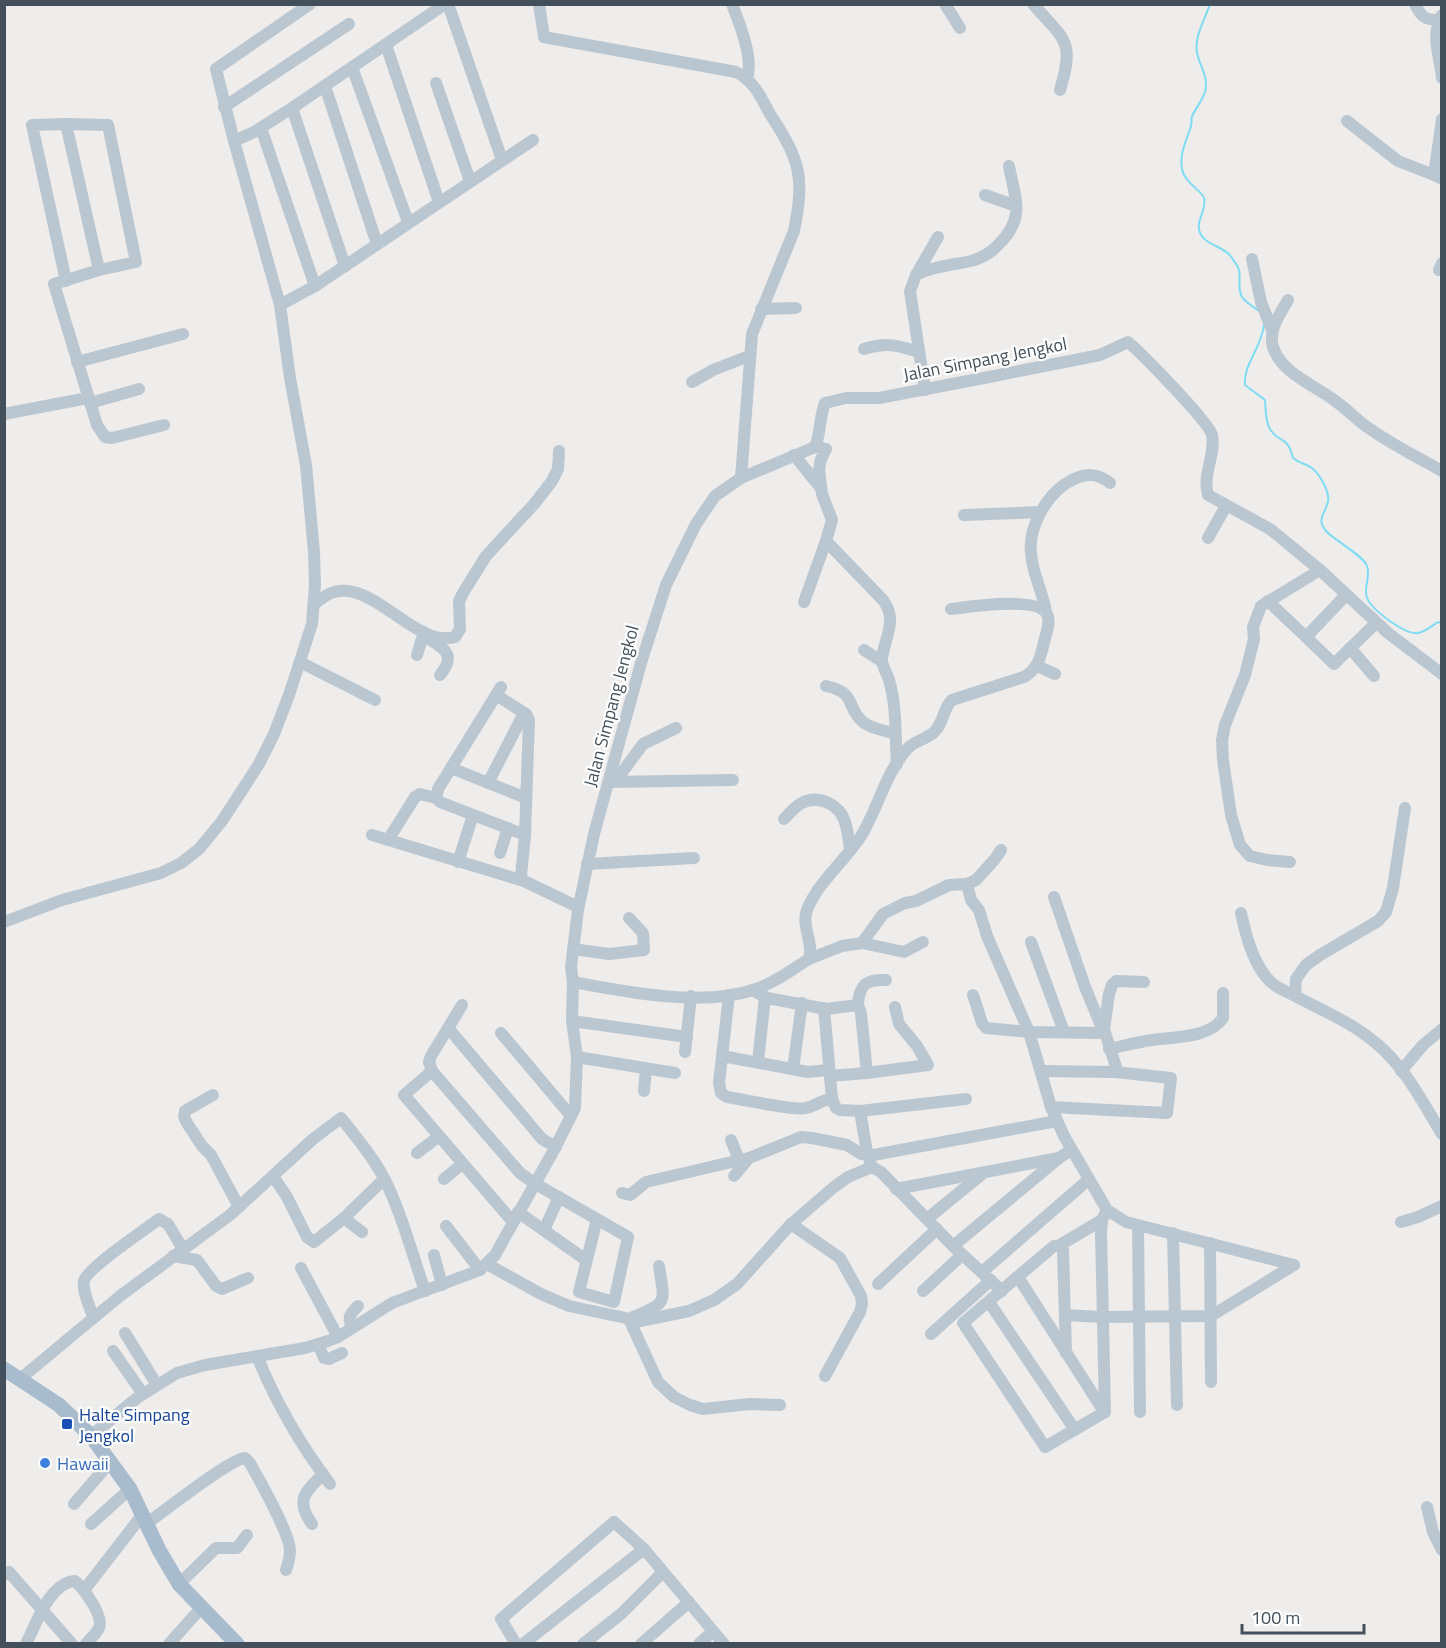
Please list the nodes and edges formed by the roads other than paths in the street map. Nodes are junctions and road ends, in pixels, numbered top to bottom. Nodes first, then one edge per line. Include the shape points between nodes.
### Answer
1 (310, 4) edge
2 (447, 4) edge
3 (539, 4) edge
4 (945, 4) edge
5 (1033, 4) edge
6 (1415, 4) edge
7 (735, 5) edge
8 (1440, 17) edge
9 (349, 24) dead end
10 (960, 28) dead end
11 (386, 45) junction
12 (352, 67) junction
13 (747, 78) junction
14 (1442, 78) edge
15 (436, 83) dead end
16 (325, 86) junction
17 (1060, 90) dead end
18 (224, 107) junction
19 (292, 108) junction
20 (1442, 119) edge
21 (1347, 121) dead end
22 (66, 124) junction
23 (261, 128) junction
24 (533, 140) dead end
25 (234, 141) junction
26 (502, 160) junction
27 (1009, 166) dead end
28 (1438, 177) edge
29 (470, 181) junction
30 (985, 195) dead end
31 (439, 202) junction
32 (1016, 206) junction
33 (408, 222) junction
34 (938, 237) dead end
35 (377, 244) junction
36 (1252, 259) dead end
37 (345, 266) junction
38 (99, 270) junction
39 (916, 275) junction
40 (66, 281) junction
41 (315, 286) junction
42 (1288, 300) dead end
43 (280, 305) junction
44 (796, 308) dead end
45 (761, 309) junction
46 (1272, 330) junction
47 (183, 334) dead end
48 (864, 350) dead end
49 (919, 352) junction
50 (749, 356) junction
51 (78, 362) junction
52 (692, 382) dead end
53 (139, 389) dead end
54 (925, 390) junction
55 (89, 400) junction
56 (4, 414) edge
57 (164, 425) dead end
58 (815, 447) junction
59 (560, 450) dead end
60 (794, 455) junction
61 (1442, 471) edge
62 (741, 478) junction
63 (1110, 483) dead end
64 (820, 487) junction
65 (1226, 506) junction
66 (1041, 512) junction
67 (964, 516) dead end
68 (1208, 538) dead end
69 (826, 541) junction
70 (1320, 570) junction
71 (1346, 595) junction
72 (1269, 601) junction
73 (804, 602) dead end
74 (314, 604) junction
75 (951, 609) dead end
76 (1046, 612) junction
77 (1376, 623) junction
78 (424, 633) junction
79 (1305, 637) junction
80 (1350, 648) junction
81 (864, 650) dead end
82 (417, 655) dead end
83 (881, 661) junction
84 (300, 662) junction
85 (1037, 666) junction
86 (1055, 674) dead end
87 (1442, 674) edge
88 (440, 675) dead end
89 (1374, 676) dead end
90 (826, 686) dead end
91 (375, 700) dead end
92 (524, 713) junction
93 (676, 728) dead end
94 (895, 734) junction
95 (897, 764) junction
96 (451, 768) junction
97 (733, 780) dead end
98 (612, 782) junction
99 (488, 783) junction
100 (436, 798) junction
101 (526, 798) junction
102 (1405, 808) dead end
103 (473, 815) junction
104 (784, 819) dead end
105 (508, 828) junction
106 (525, 835) junction
107 (372, 836) dead end
108 (388, 840) junction
109 (850, 850) junction
110 (1000, 850) dead end
111 (500, 853) dead end
112 (694, 858) dead end
113 (458, 862) junction
114 (1290, 862) dead end
115 (587, 864) junction
116 (524, 881) junction
117 (968, 884) junction
118 (1054, 897) dead end
119 (578, 907) junction
120 (1240, 914) dead end
121 (630, 918) dead end
122 (4, 922) edge
123 (923, 942) dead end
124 (1031, 942) dead end
125 (862, 943) junction
126 (573, 949) junction
127 (809, 959) junction
128 (886, 980) dead end
129 (573, 981) junction
130 (1144, 982) dead end
131 (752, 990) junction
132 (1223, 993) dead end
133 (729, 995) junction
134 (973, 995) dead end
135 (691, 996) junction
136 (1295, 996) junction
137 (765, 997) junction
138 (802, 1003) junction
139 (462, 1005) dead end
140 (858, 1005) junction
141 (895, 1007) dead end
142 (824, 1008) junction
143 (572, 1021) junction
144 (449, 1029) junction
145 (1441, 1030) edge
146 (1029, 1032) junction
147 (1064, 1032) junction
148 (501, 1033) dead end
149 (1104, 1033) junction
150 (687, 1036) junction
151 (1109, 1049) junction
152 (685, 1052) dead end
153 (722, 1056) junction
154 (577, 1058) junction
155 (758, 1062) junction
156 (646, 1068) junction
157 (793, 1069) junction
158 (432, 1071) junction
159 (1041, 1071) junction
160 (1401, 1071) junction
161 (1115, 1072) junction
162 (675, 1073) dead end
163 (830, 1073) junction
164 (867, 1073) junction
165 (644, 1091) dead end
166 (213, 1095) dead end
167 (832, 1099) junction
168 (966, 1099) dead end
169 (1052, 1107) junction
170 (860, 1111) junction
171 (571, 1116) junction
172 (1057, 1121) junction
173 (1442, 1134) edge
174 (438, 1137) junction
175 (731, 1140) dead end
176 (556, 1147) junction
177 (1071, 1150) junction
178 (417, 1153) dead end
179 (869, 1158) junction
180 (1059, 1158) junction
181 (744, 1159) junction
182 (462, 1164) junction
183 (984, 1172) junction
184 (273, 1176) junction
185 (734, 1176) dead end
186 (384, 1179) junction
187 (444, 1179) dead end
188 (1088, 1180) junction
189 (534, 1183) junction
190 (896, 1188) junction
191 (622, 1193) dead end
192 (559, 1197) junction
193 (1442, 1206) edge
194 (239, 1207) junction
195 (1105, 1215) junction
196 (516, 1217) junction
197 (344, 1218) junction
198 (597, 1219) junction
199 (927, 1219) junction
200 (1401, 1221) dead end
201 (792, 1224) junction
202 (1138, 1225) junction
203 (446, 1226) dead end
204 (937, 1229) junction
205 (544, 1230) junction
206 (362, 1232) dead end
207 (1173, 1233) junction
208 (194, 1240) junction
209 (1210, 1243) junction
210 (1060, 1245) junction
211 (957, 1250) junction
212 (178, 1252) junction
213 (434, 1255) dead end
214 (196, 1260) junction
215 (586, 1260) junction
216 (659, 1266) dead end
217 (484, 1267) junction
218 (301, 1268) dead end
219 (986, 1276) junction
220 (1018, 1277) junction
221 (248, 1278) dead end
222 (878, 1284) dead end
223 (442, 1285) junction
224 (1002, 1290) junction
225 (425, 1291) junction
226 (923, 1291) dead end
227 (989, 1302) junction
228 (358, 1306) dead end
229 (1065, 1315) junction
230 (1175, 1316) junction
231 (1211, 1316) junction
232 (93, 1317) junction
233 (1101, 1317) junction
234 (1138, 1317) junction
235 (629, 1319) junction
236 (352, 1328) junction
237 (124, 1334) dead end
238 (931, 1334) dead end
239 (338, 1337) junction
240 (318, 1344) junction
241 (113, 1351) dead end
242 (342, 1353) dead end
243 (1066, 1353) junction
244 (257, 1356) junction
245 (9, 1374) edge
246 (825, 1376) dead end
247 (1211, 1382) dead end
248 (157, 1385) junction
249 (143, 1394) junction
250 (780, 1405) dead end
251 (1177, 1405) dead end
252 (1105, 1412) junction
253 (1140, 1412) dead end
254 (1075, 1430) junction
255 (91, 1436) junction
256 (111, 1461) junction
257 (130, 1490) junction
258 (74, 1504) dead end
259 (1427, 1507) dead end
260 (145, 1519) junction
261 (91, 1524) dead end
262 (312, 1524) dead end
263 (247, 1535) dead end
264 (644, 1549) junction
265 (1442, 1550) edge
266 (286, 1570) dead end
267 (662, 1573) junction
268 (4, 1575) edge
269 (179, 1584) junction
270 (84, 1589) junction
271 (689, 1602) junction
272 (201, 1608) junction
273 (42, 1610) junction
274 (712, 1632) junction
275 (26, 1644) edge
276 (72, 1644) edge
277 (86, 1644) edge
278 (169, 1644) edge
279 (237, 1644) edge
280 (516, 1644) edge
281 (524, 1644) edge
282 (583, 1644) edge
283 (641, 1644) edge
284 (699, 1644) edge
285 (724, 1644) edge

1 - 18 street via 216,69
2 - 11 street
2 - 26 street
3 - 13 street via 544,37 736,72
4 - 10 street
5 - 17 street via 1061,36 1067,49
6 - 8 street via 1425,19
7 - 13 street via 748,57
8 - 14 street via 1435,39
9 - 18 street
11 - 12 street
11 - 31 street
12 - 16 street
12 - 33 street
13 - 45 street via 789,144 801,187 794,231
15 - 29 street
16 - 19 street
16 - 35 street
18 - 25 street
19 - 23 street
19 - 37 street
20 - 28 street
21 - 28 street via 1398,161
22 - 38 street
22 - 38 street via 108,125 136,262
22 - 40 street via 32,125
23 - 25 street
23 - 41 street
24 - 26 street
25 - 43 street
26 - 29 street
27 - 32 street
29 - 31 street
30 - 32 street
31 - 33 street
32 - 39 street via 1012,229 993,251 978,259
33 - 35 street
34 - 39 street
35 - 37 street
36 - 46 street
37 - 41 street
38 - 40 street
39 - 49 street via 910,291
40 - 51 street via 54,285
41 - 43 street
42 - 46 street
43 - 74 street via 309,488
44 - 45 street
45 - 50 street
46 - 61 street via 1274,348 1287,368 1380,436
47 - 51 street
48 - 49 street via 892,344
49 - 54 street
50 - 52 street
50 - 62 street
51 - 55 street
53 - 55 street
54 - 58 street, Jalan Simpang Jengkol via 825,403
54 - 65 street, Jalan Simpang Jengkol via 1100,355 1128,342 1191,406 1212,434 1206,487 1208,495
55 - 56 street
55 - 57 street via 100,431 108,438
58 - 60 street, Jalan Simpang Jengkol
58 - 64 street via 826,449 820,459
59 - 78 street via 552,481 482,562 461,597 457,636 443,638
60 - 62 street, Jalan Simpang Jengkol
60 - 64 street
62 - 98 street, Jalan Simpang Jengkol via 708,505 666,585
63 - 66 street via 1092,474 1077,478 1055,491
64 - 69 street via 832,520
65 - 68 street
65 - 70 street, Jalan Simpang Jengkol via 1270,528
66 - 67 street
66 - 76 street via 1030,550
69 - 73 street
69 - 83 street via 887,606 890,626
70 - 71 street, Jalan Simpang Jengkol
70 - 72 street
71 - 77 street, Jalan Simpang Jengkol
71 - 79 street
72 - 79 street
72 - 114 street via 1256,615 1252,650 1225,725 1222,750 1231,815 1243,850 1257,858
74 - 78 street via 336,591 355,593
74 - 84 street
75 - 76 street via 1027,605
76 - 85 street via 1048,627
77 - 80 street
77 - 87 street, Jalan Simpang Jengkol
78 - 82 street
78 - 88 street via 449,657
79 - 80 street via 1334,664
80 - 89 street
81 - 83 street
83 - 94 street via 889,679
84 - 91 street
84 - 122 street via 259,764 222,821 194,853 161,873 62,900
85 - 86 street
85 - 95 street via 1017,681 952,699 936,731 910,747
90 - 94 street via 847,694 860,719 867,724
92 - 96 street via 498,691
92 - 99 street
92 - 101 street via 529,726
93 - 98 street via 643,744
94 - 95 street
95 - 109 street
96 - 99 street
96 - 100 street
97 - 98 street
98 - 115 street, Jalan Simpang Jengkol
99 - 101 street
100 - 103 street
100 - 108 street via 420,794 416,797
101 - 106 street
102 - 136 street via 1394,888 1386,912 1378,921 1306,965 1297,975
103 - 105 street
103 - 113 street
104 - 109 street via 805,801 828,803 842,814
105 - 106 street
105 - 111 street
106 - 116 street via 521,876
107 - 108 street
108 - 113 street
109 - 127 street via 807,911 804,921 812,950
110 - 117 street via 987,869
112 - 115 street
113 - 116 street
115 - 119 street, Jalan Simpang Jengkol
116 - 119 street
117 - 125 street via 948,885 889,910
117 - 146 street via 970,900 979,910
118 - 149 street
119 - 126 street, Jalan Simpang Jengkol
120 - 136 street via 1251,951 1267,979
121 - 126 street via 643,933 644,950 609,954
123 - 125 street via 904,952
124 - 147 street
125 - 127 street
126 - 129 street, Jalan Simpang Jengkol
127 - 131 street
128 - 140 street via 860,989
129 - 135 street via 648,994
129 - 143 street, Jalan Simpang Jengkol
130 - 149 street via 1113,983
131 - 133 street
131 - 137 street
132 - 151 street via 1223,1018 1213,1027
133 - 135 street
133 - 153 street
134 - 146 street via 986,1028
135 - 150 street
136 - 160 street via 1367,1036
137 - 138 street
137 - 155 street
138 - 142 street
138 - 157 street
139 - 144 street
140 - 142 street
140 - 164 street
141 - 164 street via 899,1024 928,1065
142 - 163 street
143 - 150 street
143 - 154 street, Jalan Simpang Jengkol
144 - 158 street via 430,1056
144 - 176 street via 542,1139
145 - 160 street
146 - 147 street
146 - 159 street
147 - 149 street
148 - 171 street
149 - 151 street
150 - 152 street
151 - 161 street
153 - 155 street
153 - 167 street via 719,1083 721,1093 727,1097 805,1109 820,1100
154 - 156 street
154 - 171 street, Jalan Simpang Jengkol via 575,1108
155 - 157 street
156 - 162 street
156 - 165 street
157 - 163 street
158 - 174 street via 404,1095
158 - 189 street via 520,1173
159 - 161 street
159 - 169 street
160 - 173 street
161 - 169 street via 1172,1078 1167,1113
163 - 164 street
163 - 167 street
166 - 194 street via 184,1113
167 - 170 street via 840,1110
168 - 170 street
169 - 172 street
170 - 179 street
171 - 176 street, Jalan Simpang Jengkol
172 - 177 street
172 - 179 street
174 - 178 street
174 - 182 street
175 - 181 street
176 - 189 street, Jalan Simpang Jengkol
177 - 180 street
177 - 188 street
179 - 181 street via 847,1145 801,1137
179 - 190 street
179 - 201 street
180 - 183 street
180 - 211 street
181 - 185 street
181 - 191 street via 646,1182 630,1195
182 - 187 street
182 - 196 street
183 - 190 street
183 - 199 street
184 - 186 street via 341,1118 368,1151
184 - 194 street
184 - 197 street via 310,1241 318,1240
186 - 197 street
186 - 225 street
188 - 195 street
188 - 219 street
189 - 192 street
189 - 196 street, Jalan Simpang Jengkol
190 - 199 street
192 - 198 street
192 - 205 street
193 - 200 street
194 - 208 street
195 - 202 street
195 - 210 street
195 - 233 street via 1101,1234
196 - 205 street
196 - 217 street, Jalan Simpang Jengkol
197 - 206 street
198 - 215 street
198 - 215 street via 628,1237 614,1302 579,1292
199 - 204 street
201 - 235 street via 737,1284 714,1300 664,1317
201 - 246 street via 840,1258 861,1296 860,1312
202 - 207 street
202 - 234 street
203 - 217 street
204 - 211 street
204 - 222 street
205 - 215 street
207 - 209 street
207 - 230 street
208 - 212 street
208 - 214 street
209 - 231 street
209 - 231 street via 1294,1265
210 - 220 street via 1052,1247
210 - 229 street
211 - 219 street
211 - 226 street
212 - 214 street
212 - 232 street
212 - 232 street via 168,1224 159,1219 98,1264 84,1283
213 - 223 street
214 - 221 street via 220,1288
216 - 235 street via 663,1297 657,1308
217 - 223 street
217 - 235 street via 568,1306
218 - 239 street
219 - 224 street
219 - 238 street
220 - 224 street
220 - 243 street
223 - 225 street
224 - 227 street
225 - 236 street via 392,1303
227 - 254 street
227 - 254 street via 963,1323 1045,1447
228 - 236 street via 349,1315
229 - 233 street
229 - 243 street
230 - 231 street
230 - 234 street
230 - 251 street
231 - 247 street
232 - 245 street
233 - 234 street
233 - 252 street
234 - 253 street
235 - 250 street via 658,1382 674,1397 703,1409
236 - 239 street
237 - 248 street
239 - 240 street
240 - 242 street via 324,1358
240 - 244 street
241 - 249 street
243 - 252 street
244 - 248 street via 187,1370
244 - 262 street via 290,1426 327,1479 309,1487 302,1500
245 - 255 main road via 59,1405
248 - 249 street
249 - 255 street
252 - 254 street
255 - 256 main road
256 - 257 main road
256 - 258 street
257 - 260 main road
257 - 261 street
259 - 265 street
260 - 266 street via 245,1458 288,1540
260 - 269 main road
260 - 270 street
263 - 269 street via 237,1548 216,1548
264 - 267 street
264 - 280 street via 614,1522 501,1619
264 - 281 street
267 - 271 street
267 - 282 street via 621,1614
268 - 273 street via 10,1573
269 - 272 main road
270 - 273 street via 75,1581 64,1583
270 - 277 street via 100,1622
271 - 274 street
271 - 283 street
272 - 278 street
272 - 279 main road
273 - 275 street
273 - 276 street
274 - 284 street
274 - 285 street

